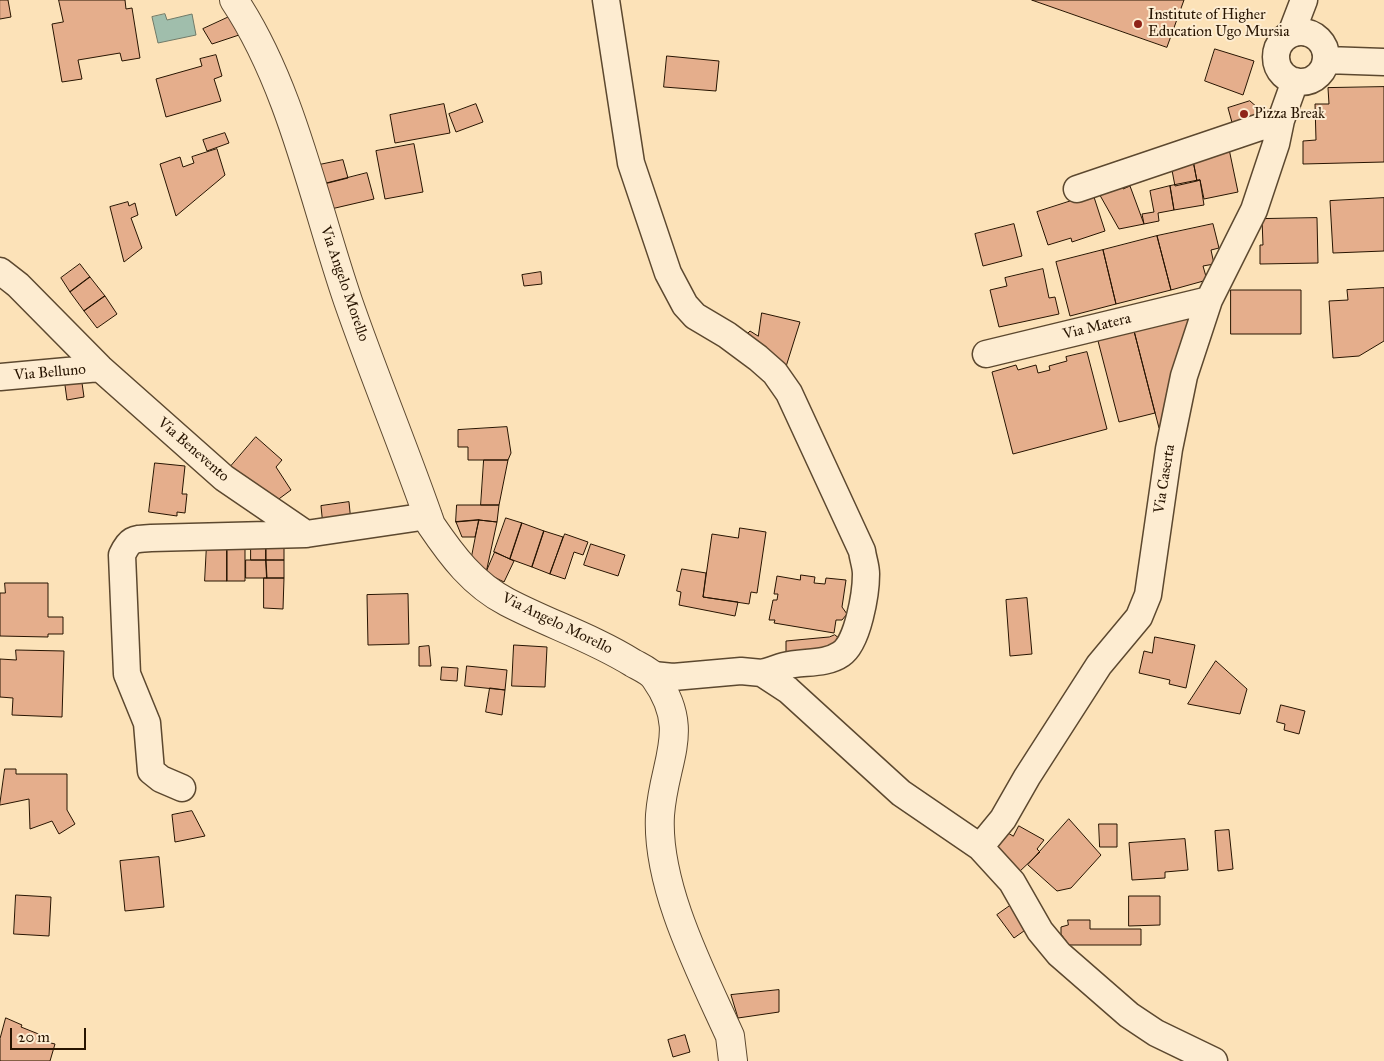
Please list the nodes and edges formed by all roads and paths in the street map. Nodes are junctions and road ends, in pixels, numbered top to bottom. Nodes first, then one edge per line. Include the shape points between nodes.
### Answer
1 (234, 0) edge
2 (606, 0) edge
3 (1297, 19) edge
4 (1326, 60) junction
5 (1384, 62) edge
6 (1295, 81) junction
7 (1281, 120) junction
8 (1077, 189) dead end
9 (0, 271) edge
10 (1209, 300) junction
11 (986, 354) dead end
12 (100, 368) junction
13 (0, 377) edge
14 (428, 516) junction
15 (306, 534) junction
16 (762, 673) junction
17 (653, 675) junction
18 (182, 788) dead end
19 (980, 846) junction
20 (733, 1061) edge
21 (1214, 1061) edge

1 - 14 street, Via Angelo Morello via 265,58 289,117 348,301
2 - 16 street via 631,162 668,273 685,305 695,316 758,358 789,392 862,551 866,574 863,597 849,646 842,654 826,660 785,665
3 - 4 street via 1298,32 1312,35 1323,45
3 - 6 street via 1279,45 1276,59 1282,73
4 - 5 street
4 - 6 street via 1318,75 1303,82
6 - 7 street, Via Caserta
7 - 8 street
7 - 10 street, Via Caserta via 1254,210
9 - 12 street, Via Benevento
10 - 11 street, Via Matera
10 - 19 street, Via Caserta via 1184,376 1169,449 1148,595 1139,617 1099,665 1026,776 1003,819
12 - 13 street, Via Belluno
12 - 15 street, Via Benevento via 224,478
14 - 15 street
14 - 17 street, Via Angelo Morello via 453,557 472,578 506,601 613,650
15 - 18 street via 135,539 122,555 127,674 147,724 151,771
16 - 17 street
16 - 19 street via 788,690 901,793
17 - 20 street, Via Angelo Morello via 669,700 674,718 660,814 660,844 668,888 730,1036
19 - 21 street via 1012,882 1040,931 1059,954 1129,1015 1156,1033

